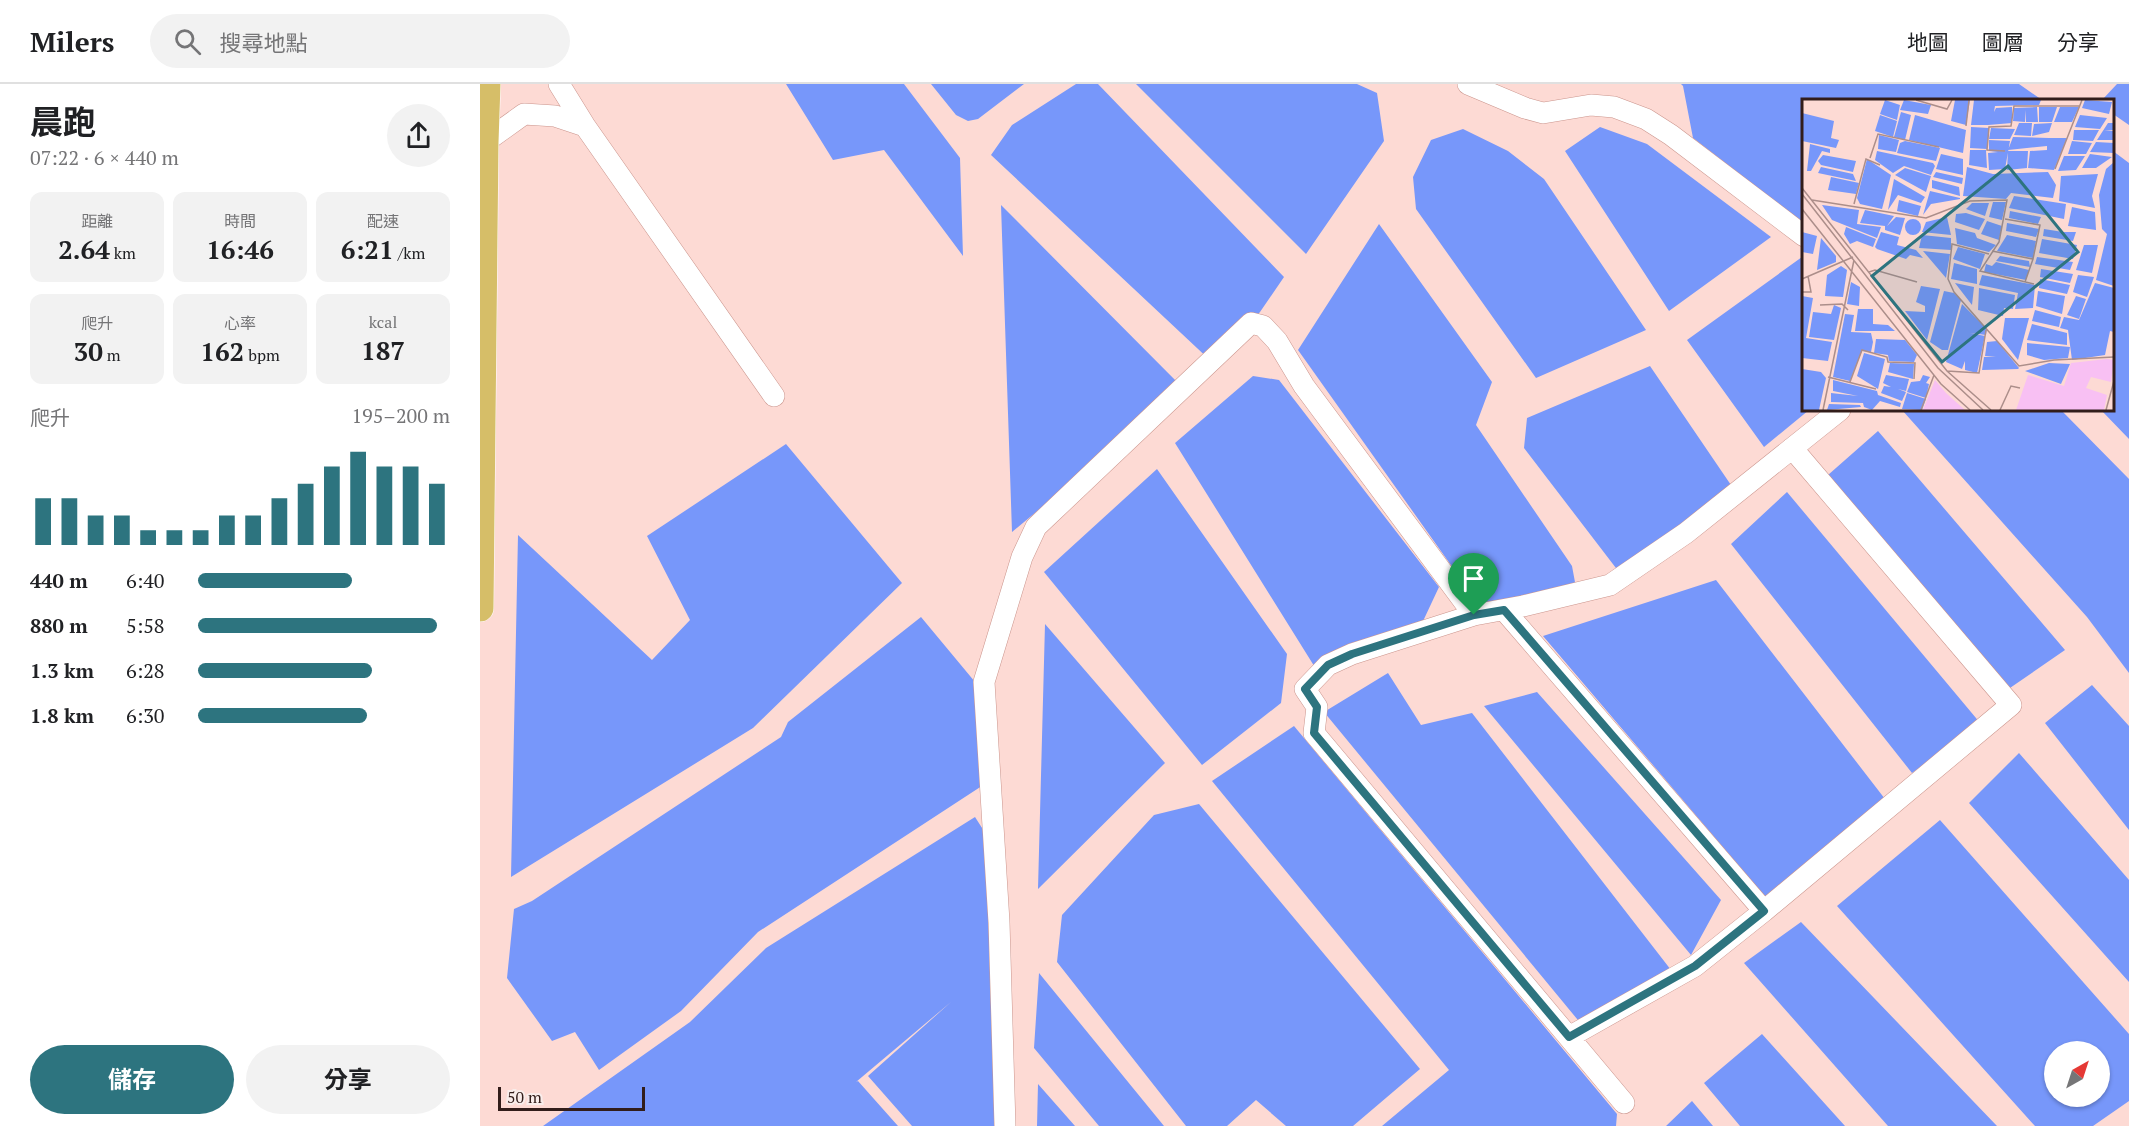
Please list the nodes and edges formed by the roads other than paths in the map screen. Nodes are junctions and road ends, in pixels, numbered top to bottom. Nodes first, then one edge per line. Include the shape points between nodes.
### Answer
1 (487, 84) edge
2 (559, 84) edge
3 (1468, 84) edge
4 (585, 126) junction
5 (485, 142) junction
6 (1802, 235) edge
7 (774, 396) dead end
8 (1839, 411) edge
9 (1792, 448) junction
10 (480, 608) edge
11 (1504, 610) junction
12 (1474, 615) junction
13 (1764, 911) junction
14 (1569, 1037) junction
15 (1623, 1103) dead end
16 (1005, 1126) edge

1 - 5 main road
2 - 4 lane
3 - 6 lane via 1543,112 1591,105 1614,107 1646,119
4 - 5 lane via 555,116 524,114
4 - 7 lane
5 - 10 main road
8 - 9 lane
9 - 11 lane via 1686,533 1610,585
9 - 13 lane via 2011,705
11 - 12 lane
11 - 13 lane
12 - 14 lane via 1328,665 1305,689 1317,707 1314,733
12 - 16 lane via 1304,386 1277,341 1263,326 1251,323 1036,527 1022,557 984,682 999,922
13 - 14 lane via 1695,966
14 - 15 lane

